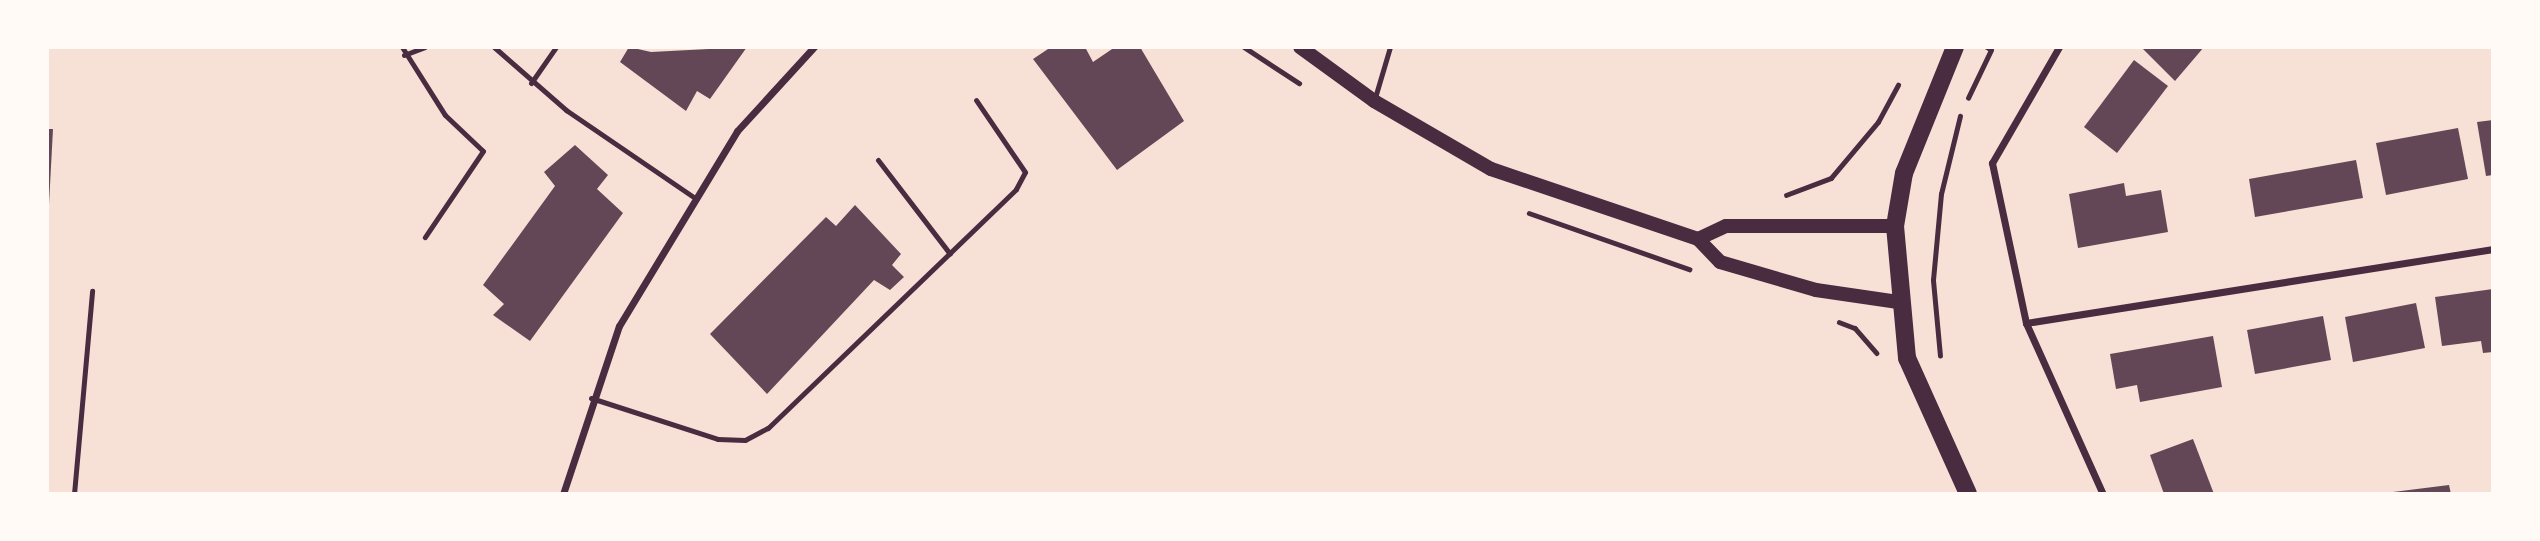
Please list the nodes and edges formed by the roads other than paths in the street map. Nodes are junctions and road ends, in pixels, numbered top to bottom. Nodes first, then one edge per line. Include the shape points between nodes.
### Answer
1 (402, 47) edge
2 (425, 47) edge
3 (494, 47) edge
4 (556, 47) edge
5 (814, 47) edge
6 (1300, 47) edge
7 (1390, 47) edge
8 (1955, 47) edge
9 (2059, 47) edge
10 (404, 55) junction
11 (531, 83) junction
12 (976, 100) dead end
13 (1374, 101) junction
14 (878, 160) dead end
15 (692, 196) junction
16 (1895, 226) junction
17 (425, 237) dead end
18 (1698, 239) junction
19 (2493, 249) edge
20 (950, 254) junction
21 (92, 291) dead end
22 (1898, 302) junction
23 (2026, 323) junction
24 (591, 398) junction
25 (74, 494) edge
26 (563, 494) edge
27 (1968, 494) edge
28 (2103, 494) edge

1 - 10 lane
2 - 10 lane
3 - 11 lane
4 - 11 lane
5 - 15 street via 737,131
6 - 13 main road
7 - 13 lane
8 - 16 main road via 1904,173
9 - 23 street via 1992,163
10 - 17 lane via 446,115 484,151
11 - 15 lane
12 - 20 lane via 1025,172
13 - 18 main road via 1491,169
14 - 20 lane
15 - 24 street via 619,326
16 - 18 main road via 1726,226
16 - 22 main road
18 - 22 main road via 1720,262 1759,275
19 - 23 street
20 - 24 lane via 768,428 745,440 718,439
21 - 25 lane
22 - 27 main road via 1915,384
23 - 28 street
24 - 26 street

